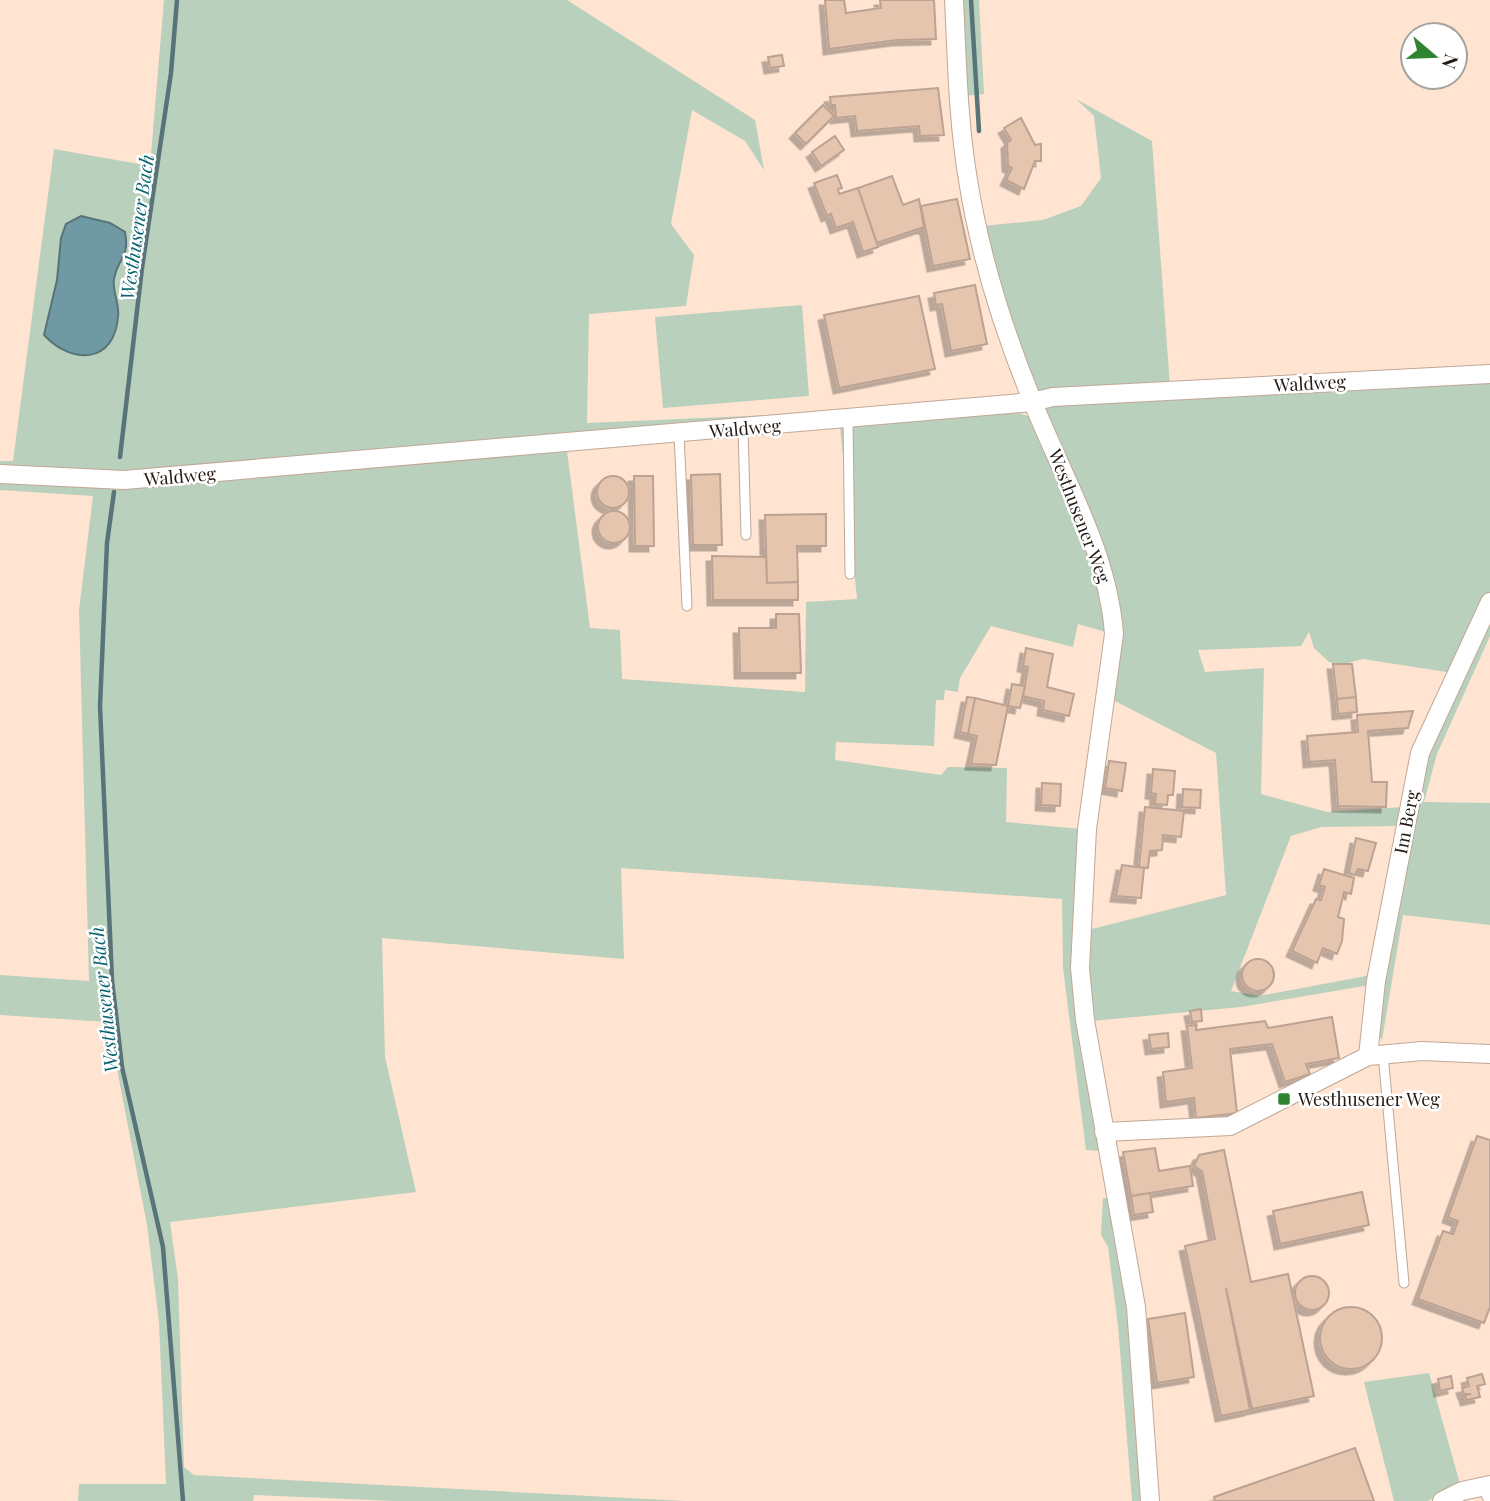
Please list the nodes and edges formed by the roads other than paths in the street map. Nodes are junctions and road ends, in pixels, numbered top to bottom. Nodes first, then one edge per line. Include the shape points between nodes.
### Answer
1 (954, 0) edge
2 (1490, 373) edge
3 (1032, 402) junction
4 (848, 420) junction
5 (743, 428) junction
6 (678, 433) junction
7 (0, 474) edge
8 (746, 535) dead end
9 (850, 574) dead end
10 (1490, 602) edge
11 (687, 606) dead end
12 (1490, 1054) edge
13 (1375, 1055) junction
14 (1104, 1132) junction
15 (1404, 1283) dead end
16 (1487, 1491) edge
17 (1150, 1501) edge
18 (1443, 1501) edge

1 - 3 street, Westhusener Weg via 968,181 986,269
2 - 3 street, Waldweg via 1053,397
3 - 4 street, Waldweg
3 - 14 street, Westhusener Weg via 1102,565 1112,604 1111,660 1087,829 1080,968
4 - 5 street, Waldweg
4 - 9 lane
5 - 6 street, Waldweg
5 - 8 lane
6 - 7 street, Waldweg via 124,481
6 - 11 lane
10 - 13 street, Im Berg via 1420,753 1376,981
12 - 13 street via 1422,1051
13 - 14 street via 1230,1126
13 - 15 lane
14 - 17 street, Westhusener Weg via 1136,1307
16 - 18 street via 1462,1491

